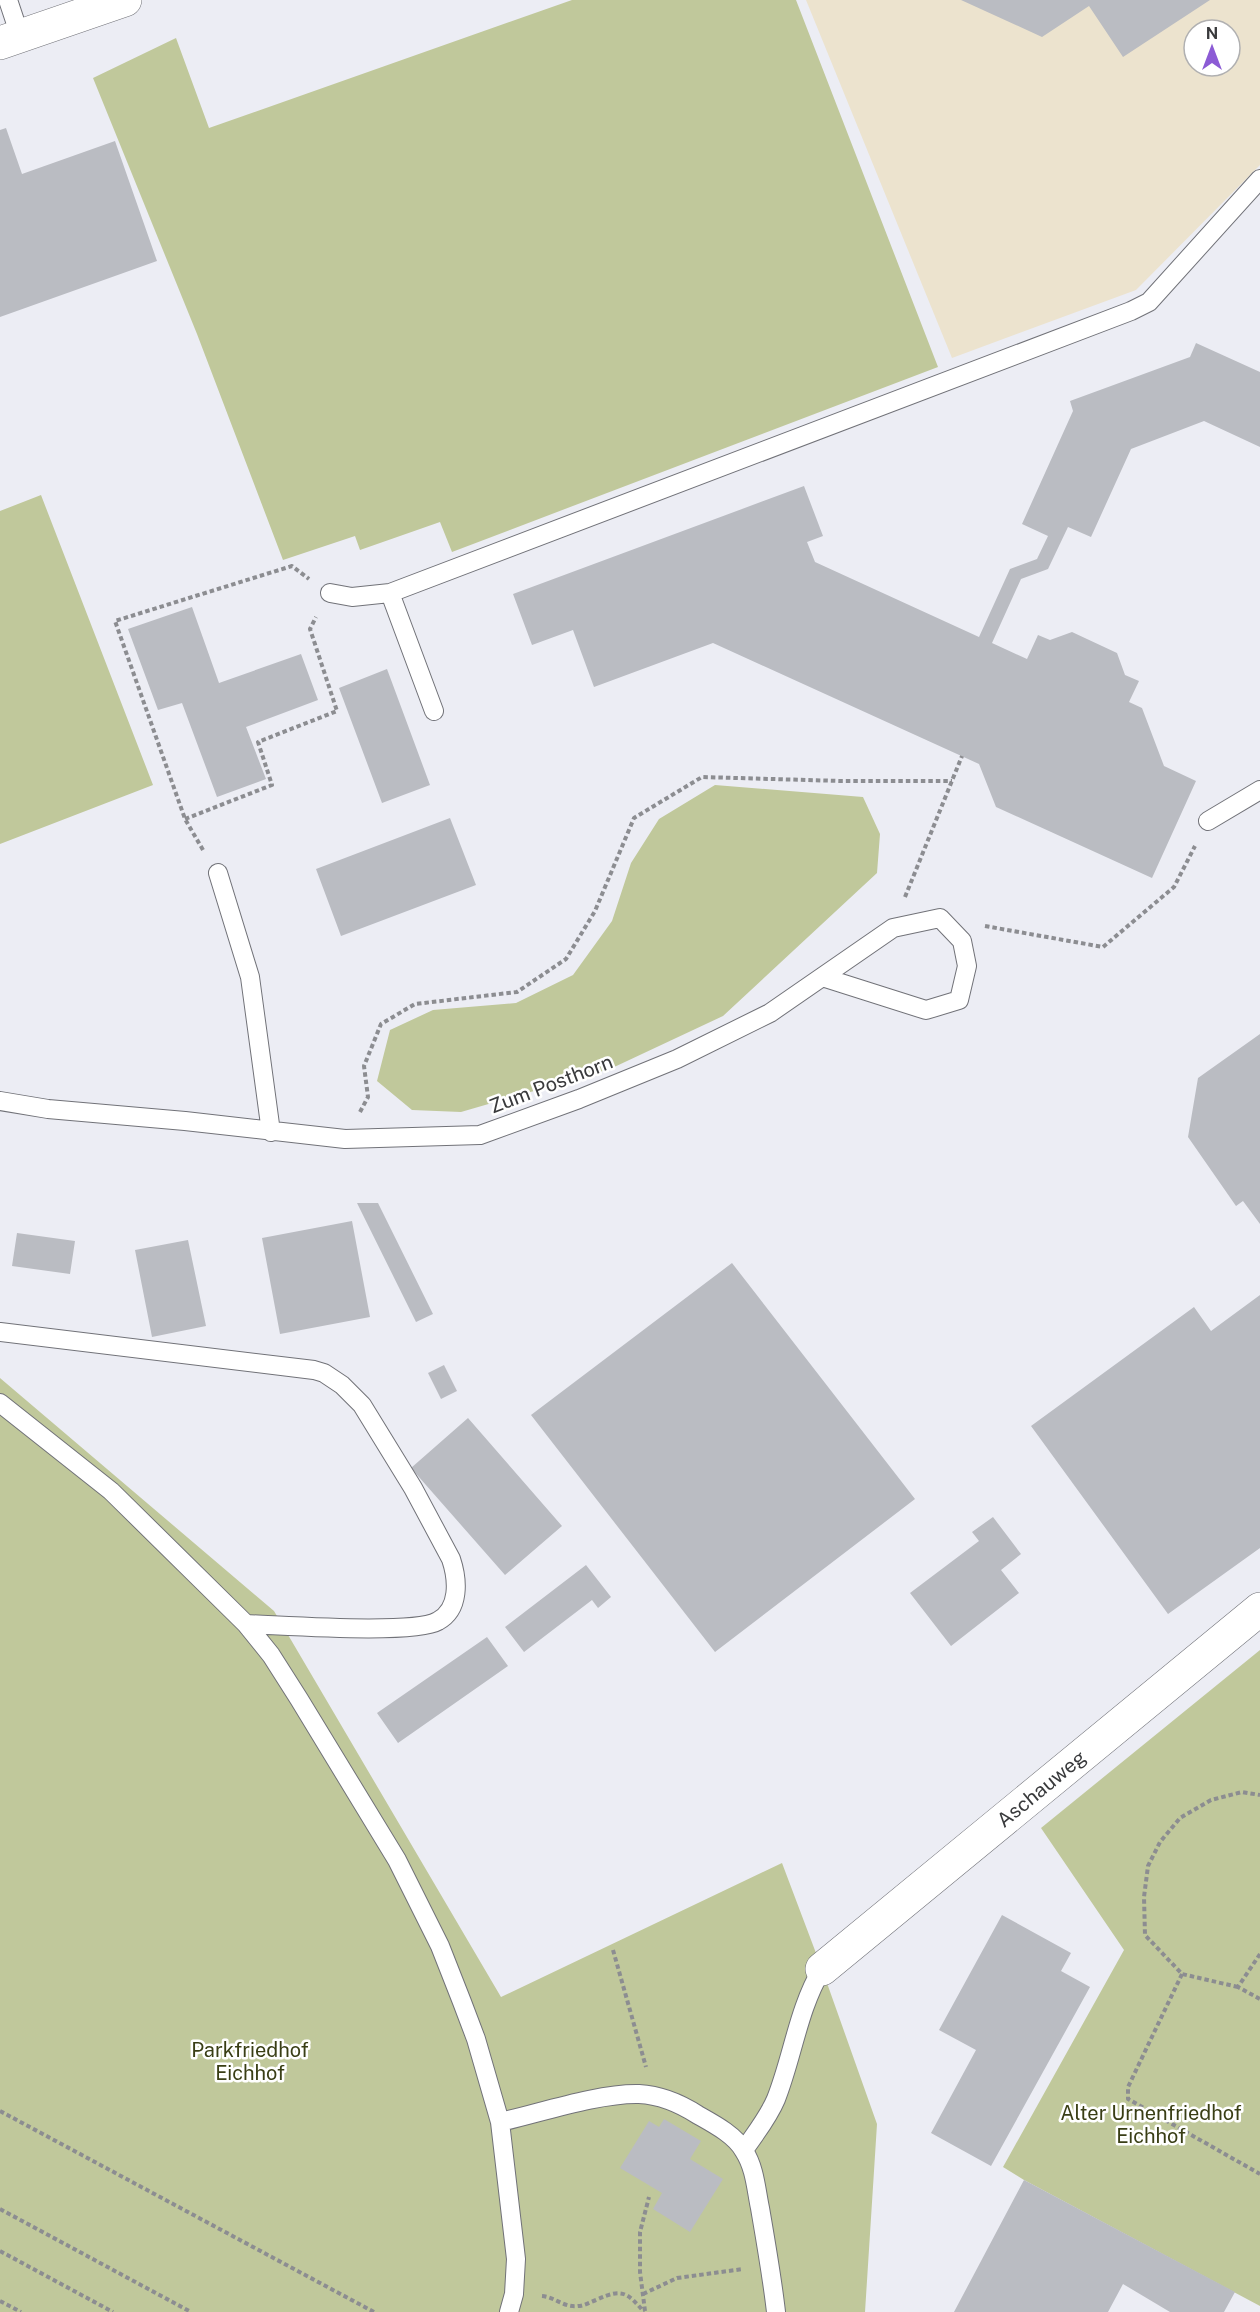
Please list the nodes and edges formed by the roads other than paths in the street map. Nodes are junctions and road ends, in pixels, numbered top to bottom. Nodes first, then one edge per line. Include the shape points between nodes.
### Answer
1 (8, 0) edge
2 (125, 0) edge
3 (10, 40) edge
4 (1260, 179) edge
5 (330, 593) road end
6 (390, 593) junction
7 (434, 711) dead end
8 (1260, 790) edge
9 (1208, 821) road end
10 (218, 873) road end
11 (822, 977) junction
12 (0, 1101) edge
13 (271, 1132) junction
14 (0, 1332) edge
15 (0, 1403) edge
16 (1260, 1609) edge
17 (246, 1624) junction
18 (822, 1969) joint
19 (500, 2122) junction
20 (744, 2150) junction
21 (509, 2312) edge
22 (776, 2312) edge

1 - 3 lane
2 - 3 street
4 - 6 lane via 1149,302 1131,311
5 - 6 lane via 352,597
6 - 7 lane
8 - 9 lane
10 - 13 lane via 250,977
11 - 11 lane, Zum Posthorn via 893,928 940,918 962,941 967,966 959,1000 926,1010
11 - 13 lane, Zum Posthorn via 770,1013 677,1059 480,1135 345,1139
12 - 13 lane, Zum Posthorn
14 - 17 lane via 314,1370 342,1385 362,1405 451,1559 455,1570 454,1602 437,1622 404,1628
15 - 17 lane via 111,1491
16 - 18 street, Aschauweg
17 - 19 lane via 271,1655 348,1776 415,1895 473,2030
18 - 20 lane via 804,2006 775,2101
19 - 20 lane via 600,2098 655,2096 691,2110
19 - 21 lane via 516,2259
20 - 22 lane via 753,2171

